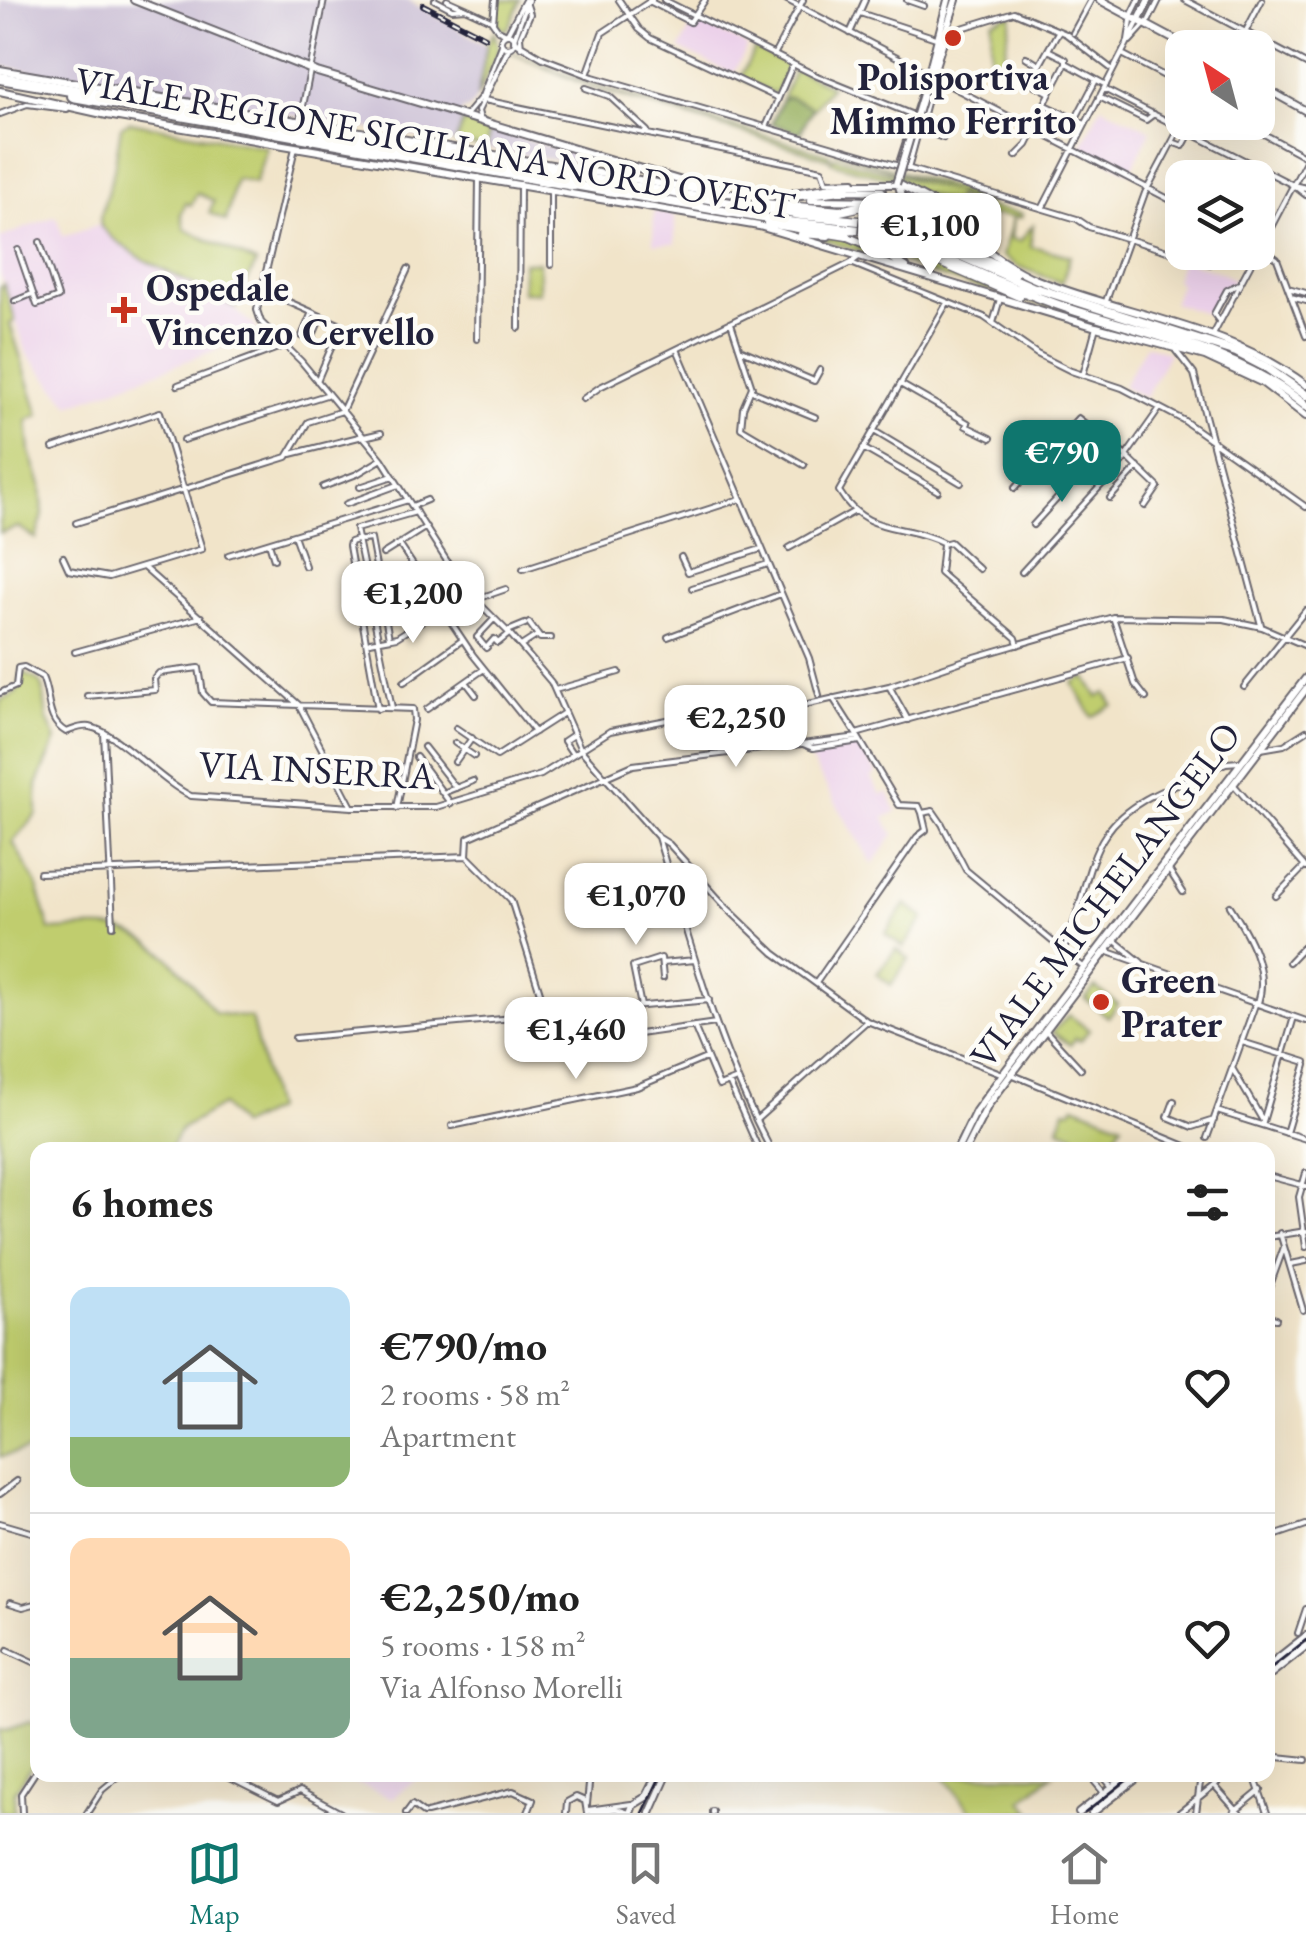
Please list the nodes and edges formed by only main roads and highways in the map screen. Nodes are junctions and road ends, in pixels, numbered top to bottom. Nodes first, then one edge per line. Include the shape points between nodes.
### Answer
1 (0, 77) edge
2 (574, 181) junction
3 (882, 199) road end
4 (686, 200) junction
5 (847, 236) road end
6 (907, 236) junction
7 (957, 246) road end
8 (891, 250) road end
9 (1054, 294) junction
10 (1069, 314) junction
11 (1306, 396) edge
12 (1306, 411) edge

1 - 2 highway
2 - 4 main road, VIALE REGIONE SICILIANA NORD OVEST
2 - 4 main road, VIALE REGIONE SICILIANA NORD OVEST
3 - 4 main road via 844,210
4 - 5 main road via 788,228
4 - 6 main road, VIALE REGIONE SICILIANA NORD OVEST
6 - 9 main road, VIALE REGIONE SICILIANA NORD OVEST
6 - 10 main road, VIALE REGIONE SICILIANA NORD OVEST
7 - 9 main road
8 - 10 main road via 917,252
9 - 11 main road, VIALE REGIONE SICILIANA NORD OVEST via 1236,352
10 - 12 main road, VIALE REGIONE SICILIANA NORD OVEST via 1225,357 1282,388

